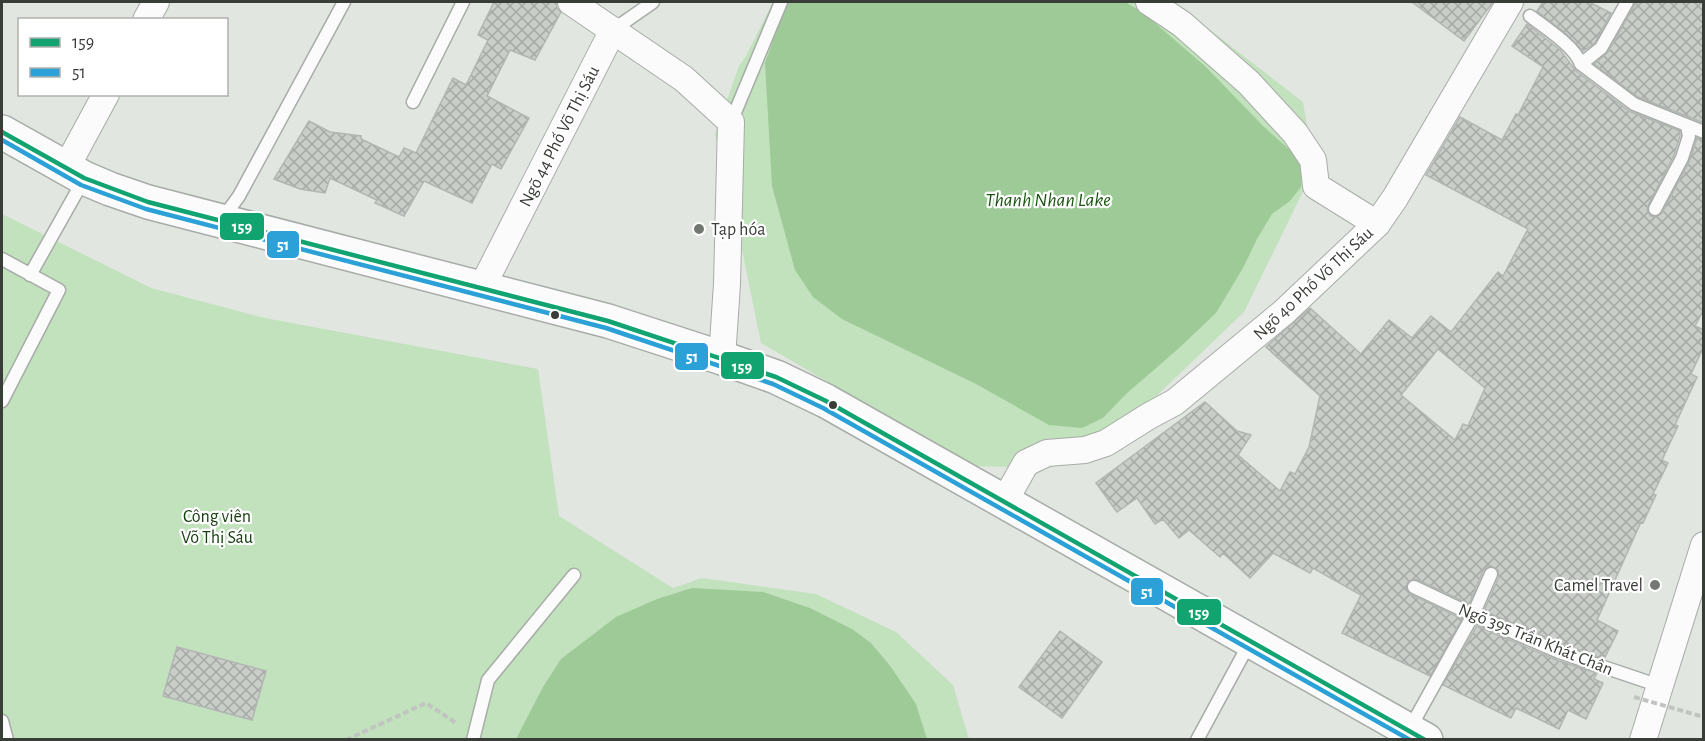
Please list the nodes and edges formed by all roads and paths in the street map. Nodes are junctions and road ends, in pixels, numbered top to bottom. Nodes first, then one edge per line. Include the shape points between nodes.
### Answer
1 (156, 2) edge
2 (344, 2) edge
3 (463, 2) edge
4 (653, 2) edge
5 (781, 2) edge
6 (1149, 2) edge
7 (1627, 2) edge
8 (582, 6) edge
9 (1520, 9) edge
10 (147, 18) edge
11 (613, 30) junction
12 (1581, 64) junction
13 (104, 96) edge
14 (413, 102) dead end
15 (731, 122) junction
16 (1688, 126) junction
17 (2, 132) edge
18 (1704, 132) edge
19 (75, 173) junction
20 (1655, 209) dead end
21 (220, 222) junction
22 (1377, 224) junction
23 (2, 259) edge
24 (30, 275) junction
25 (482, 287) junction
26 (722, 357) junction
27 (2, 402) edge
28 (1004, 502) junction
29 (1704, 545) edge
30 (1491, 574) dead end
31 (574, 575) dead end
32 (1414, 587) dead end
33 (1473, 615) junction
34 (1251, 641) junction
35 (1660, 686) junction
36 (1634, 697) dead end
37 (1704, 717) edge
38 (2, 721) edge
39 (1418, 735) edge
40 (474, 737) edge
41 (7, 740) edge
42 (346, 740) edge
43 (1197, 740) edge
44 (1643, 740) edge

1 - 10 street
2 - 21 lane via 239,196
3 - 14 lane
4 - 11 lane
5 - 15 lane
6 - 22 street via 1182,24 1250,83 1313,159 1316,186
7 - 12 lane via 1601,48
8 - 11 street
9 - 12 lane via 1578,56
9 - 22 street, Ngõ 40 Phố Võ Thị Sáu
11 - 15 street via 684,79
11 - 25 street, Ngõ 44 Phố Võ Thị Sáu
12 - 16 lane via 1634,104
13 - 19 street
15 - 26 street
16 - 18 lane
16 - 20 lane via 1682,158
17 - 19 street
19 - 21 street via 148,202
19 - 24 lane
21 - 25 street
22 - 28 street, Ngõ 40 Phố Võ Thị Sáu via 1284,312 1175,402 1106,443 1084,450 1047,453 1026,463
23 - 24 lane
24 - 27 lane via 59,290
25 - 26 street
26 - 28 street via 826,401
28 - 34 street
29 - 35 street
30 - 33 lane
31 - 40 lane via 489,680
32 - 33 lane, Ngõ 395 Trần Khát Chân
33 - 35 lane, Ngõ 395 Trần Khát Chân via 1559,652
33 - 39 lane
34 - 39 street
34 - 43 lane
35 - 44 street
36 - 37 path, bridge
38 - 41 lane
40 - 42 path via 426,703

